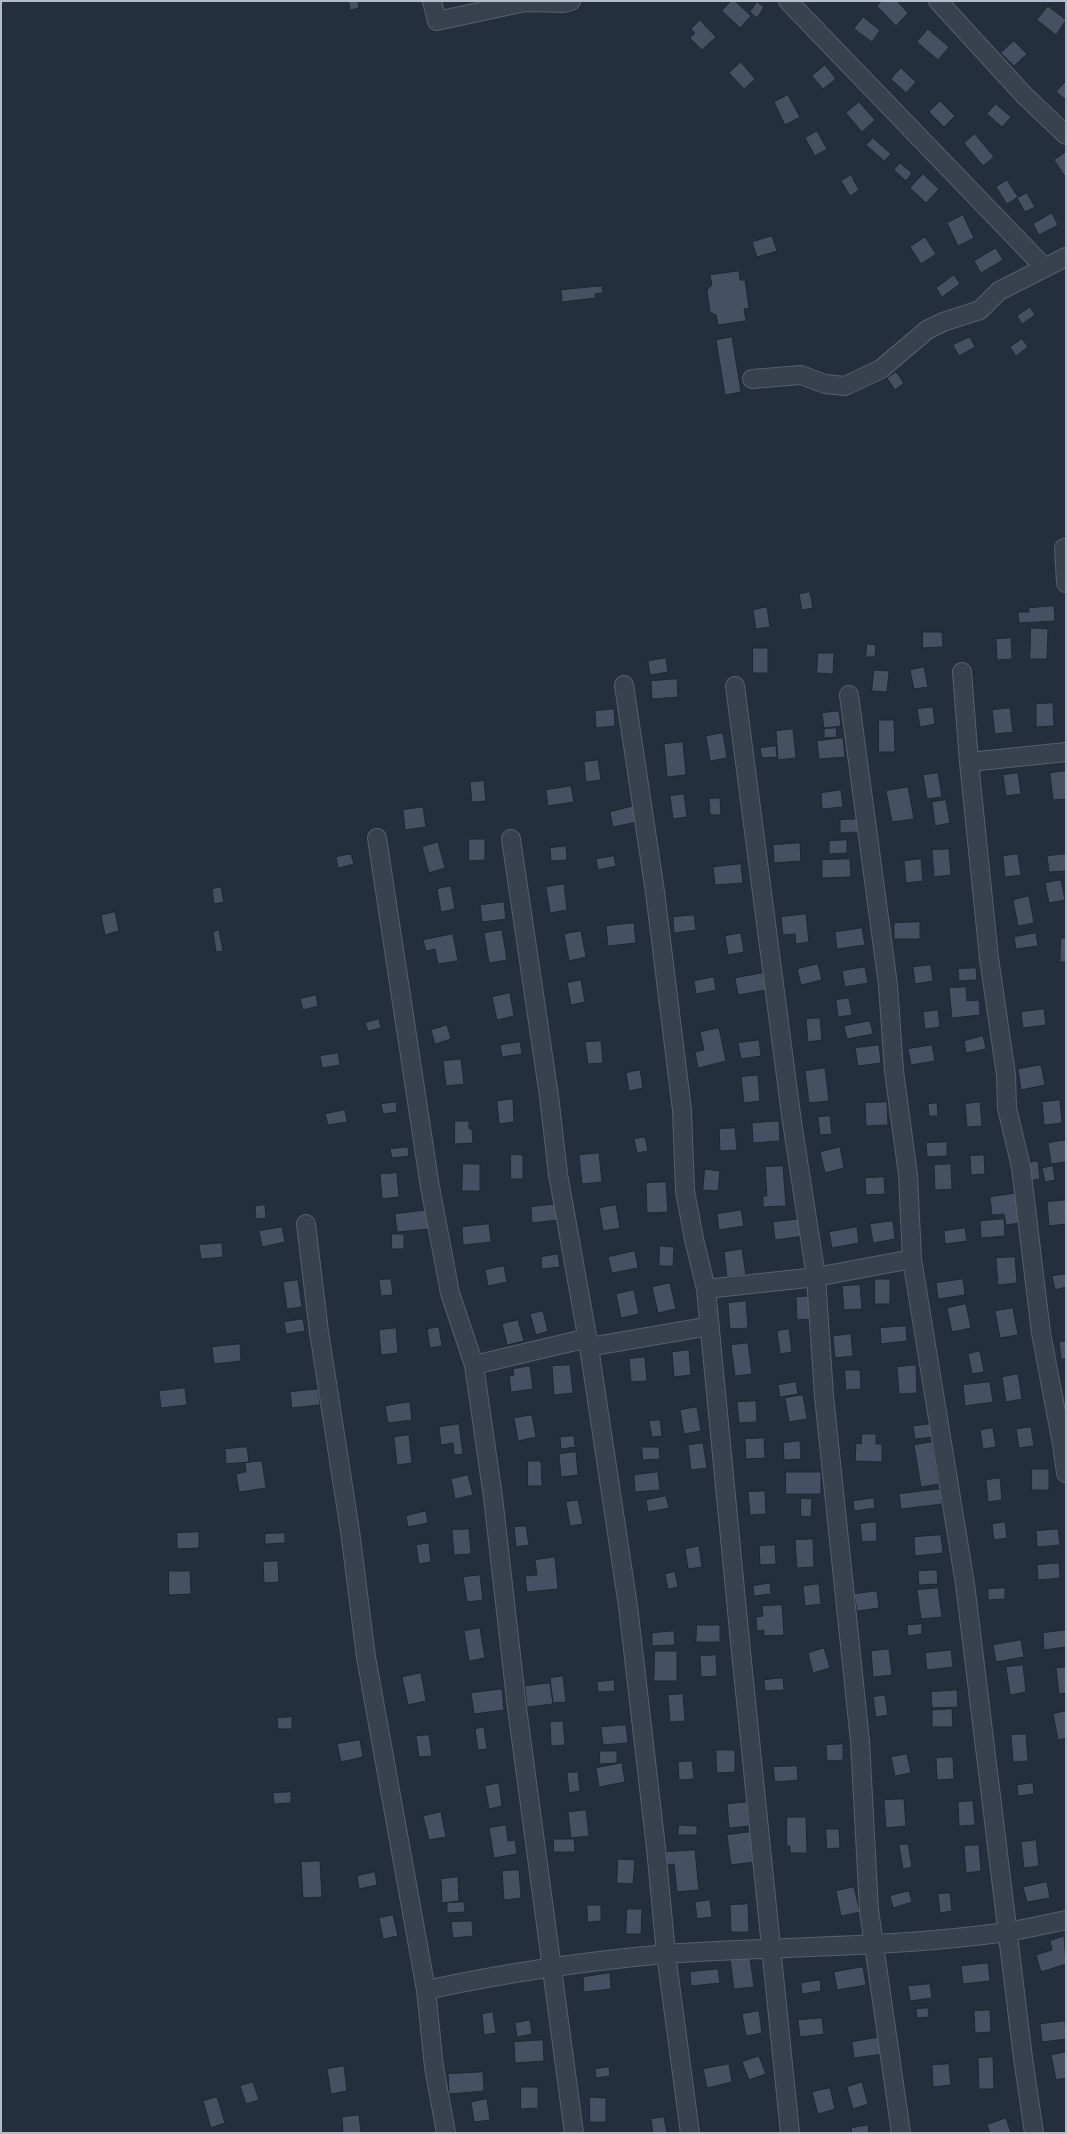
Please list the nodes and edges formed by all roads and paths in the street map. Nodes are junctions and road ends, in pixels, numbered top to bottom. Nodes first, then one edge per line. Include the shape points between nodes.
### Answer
1 (432, 1) edge
2 (571, 1) edge
3 (788, 1) edge
4 (938, 1) edge
5 (1066, 134) edge
6 (1066, 257) edge
7 (1044, 267) junction
8 (752, 379) dead end
9 (1066, 548) edge
10 (1066, 583) edge
11 (962, 672) dead end
12 (624, 685) dead end
13 (735, 686) dead end
14 (849, 695) dead end
15 (1066, 752) edge
16 (969, 762) junction
17 (377, 838) dead end
18 (510, 838) dead end
19 (306, 1224) dead end
20 (912, 1259) junction
21 (816, 1277) junction
22 (706, 1289) junction
23 (710, 1326) junction
24 (588, 1343) junction
25 (474, 1365) junction
26 (1066, 1473) edge
27 (1066, 1920) edge
28 (1007, 1932) junction
29 (876, 1944) junction
30 (771, 1949) junction
31 (666, 1954) junction
32 (552, 1968) junction
33 (426, 1990) junction
34 (446, 2133) edge
35 (574, 2133) edge
36 (690, 2133) edge
37 (790, 2133) edge
38 (901, 2133) edge
39 (1034, 2133) edge

1 - 2 street via 436,21 525,2
3 - 7 street
4 - 5 street via 1024,95
6 - 7 street
7 - 8 street via 999,291 980,310 927,330 881,369 845,386 825,384 801,375
9 - 10 street
11 - 16 street
12 - 22 street via 656,892 682,1110 685,1191
13 - 21 street via 792,1122
14 - 20 street via 888,984 894,1071 908,1174
15 - 16 street
16 - 26 street via 989,958 1006,1075 1006,1108 1021,1167 1041,1333
17 - 25 street via 430,1187 450,1293
18 - 24 street via 558,1174
19 - 33 street via 366,1657
20 - 21 street
20 - 28 street via 964,1584
21 - 22 street
21 - 29 street via 824,1396 860,1741 869,1910
22 - 23 street
23 - 24 street
23 - 30 street
24 - 25 street
24 - 31 street via 628,1606
25 - 32 street
27 - 28 street
28 - 29 street
28 - 39 street
29 - 30 street
29 - 38 street
30 - 31 street
30 - 37 street
31 - 32 street
31 - 36 street
32 - 33 street
32 - 35 street
33 - 34 street via 434,2067

